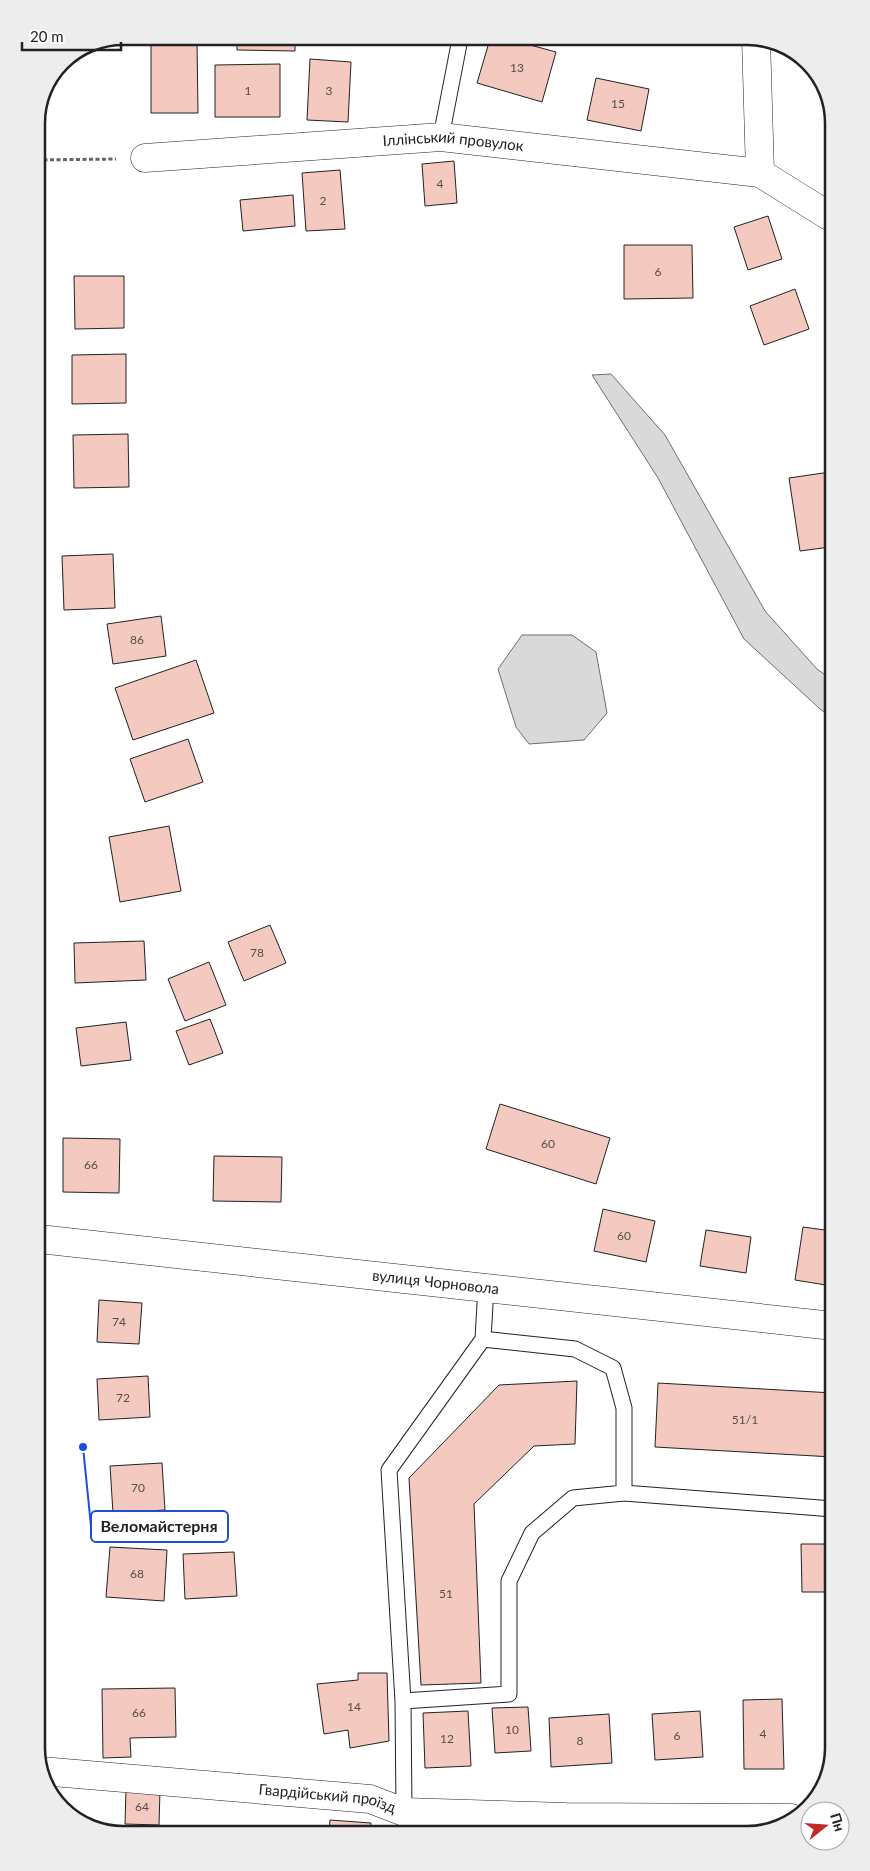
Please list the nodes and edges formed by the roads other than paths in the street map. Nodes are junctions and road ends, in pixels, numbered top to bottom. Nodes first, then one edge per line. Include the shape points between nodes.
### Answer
1 (459, 45) edge
2 (756, 45) edge
3 (441, 137) junction
4 (145, 158) dead end
5 (760, 173) junction
6 (825, 214) edge
7 (45, 1240) edge
8 (486, 1287) junction
9 (825, 1325) edge
10 (484, 1340) junction
11 (624, 1493) junction
12 (825, 1508) edge
13 (403, 1701) junction
14 (49, 1772) edge
15 (404, 1812) junction
16 (781, 1818) edge

1 - 3 lane
2 - 5 street
3 - 4 street, Іллінський провулок
3 - 5 street, Іллінський провулок
5 - 6 street
7 - 8 street, вулиця Чорновола
8 - 9 street, вулиця Чорновола
8 - 10 lane
10 - 11 lane via 575,1349 613,1368 624,1408
10 - 13 lane via 389,1470
11 - 12 lane
11 - 13 lane via 573,1498 532,1533 509,1581 509,1694
13 - 15 lane
14 - 15 street, Гвардійський проїзд via 370,1799
15 - 16 street, Гвардійський проїзд

